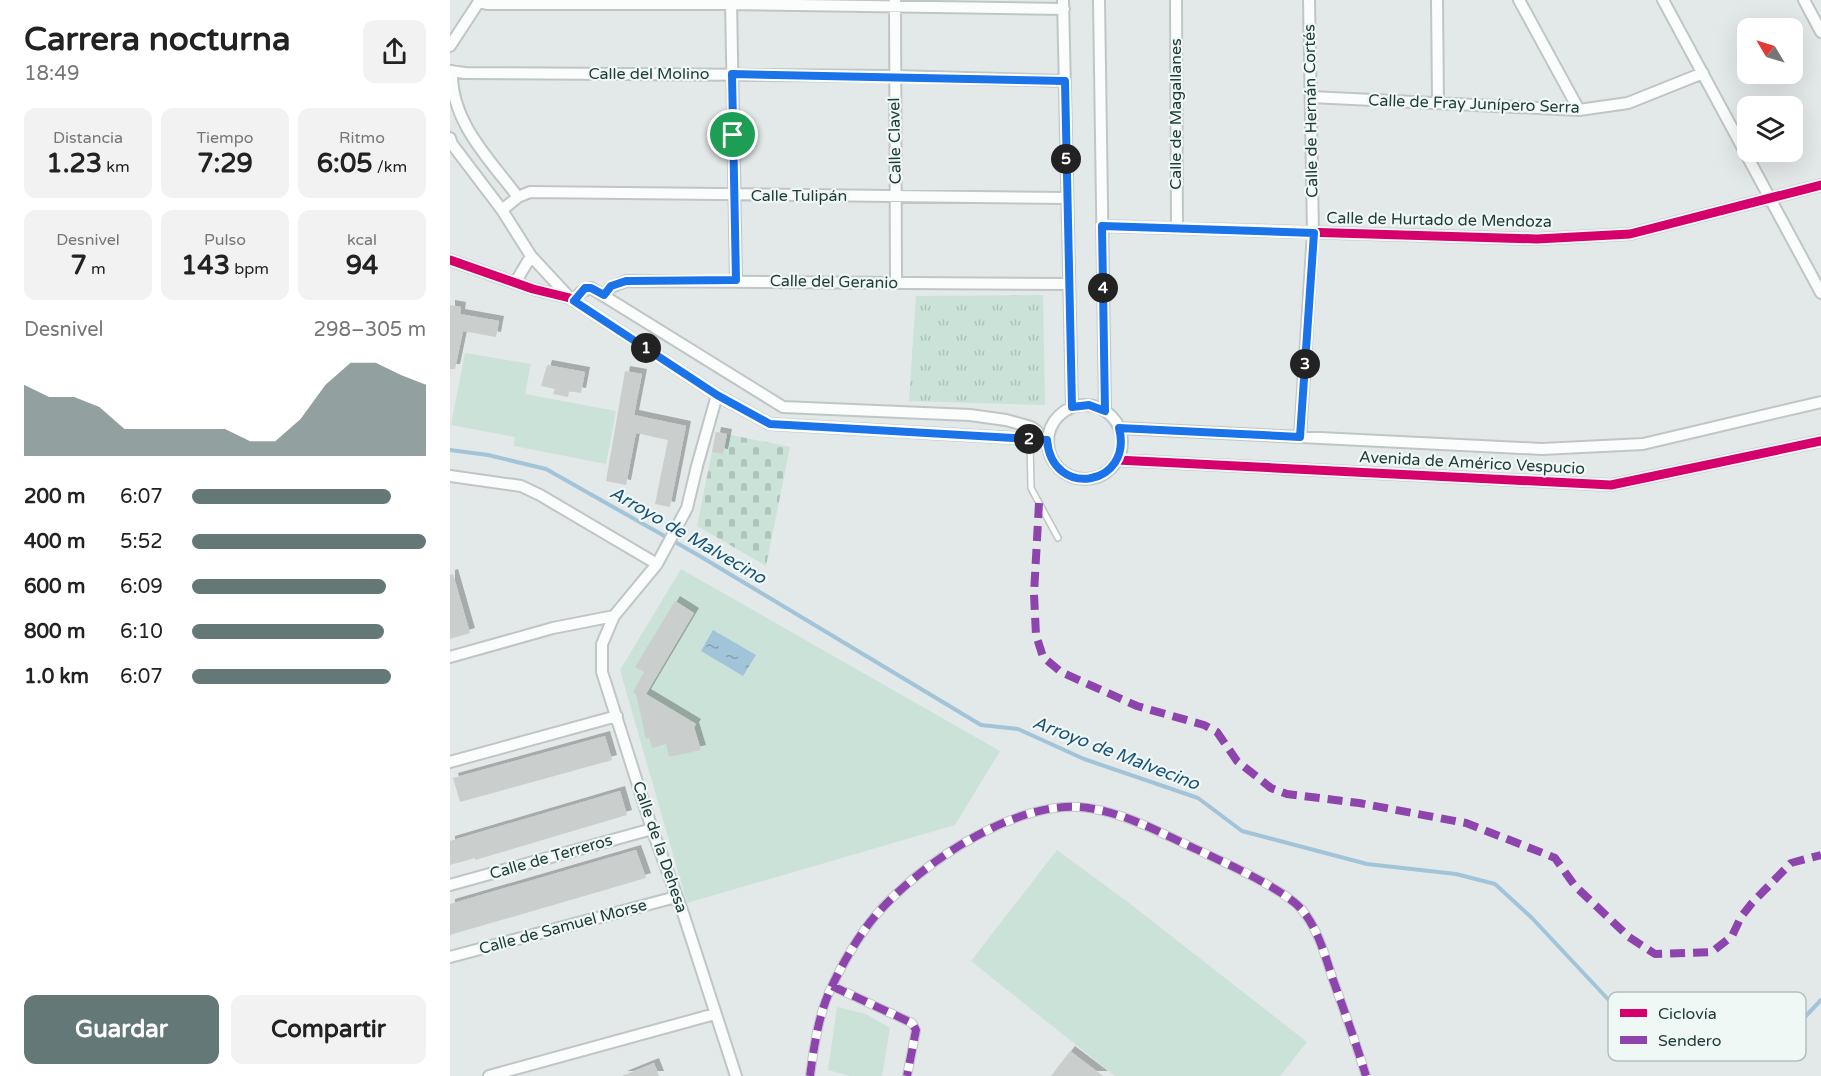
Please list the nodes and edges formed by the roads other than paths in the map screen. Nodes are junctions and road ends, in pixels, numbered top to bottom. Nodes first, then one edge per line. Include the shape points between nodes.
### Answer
1 (1099, 0) edge
2 (1176, 0) edge
3 (1309, 0) edge
4 (1437, 0) edge
5 (1519, 0) edge
6 (1664, 0) edge
7 (1804, 0) edge
8 (480, 1) edge
9 (731, 2) edge
10 (895, 4) edge
11 (1063, 5) edge
12 (1821, 32) edge
13 (450, 46) edge
14 (451, 71) edge
15 (1703, 73) junction
16 (732, 74) junction
17 (894, 76) junction
18 (1065, 81) junction
19 (1311, 97) junction
20 (1438, 103) junction
21 (1579, 110) junction
22 (450, 138) edge
23 (1821, 185) edge
24 (734, 196) junction
25 (896, 196) junction
26 (518, 197) junction
27 (1066, 198) junction
28 (1770, 199) junction
29 (502, 210) junction
30 (1102, 226) junction
31 (1177, 228) junction
32 (1314, 233) junction
33 (531, 256) junction
34 (450, 260) edge
35 (736, 280) junction
36 (896, 282) junction
37 (515, 283) junction
38 (1069, 284) junction
39 (1821, 293) edge
40 (604, 295) junction
41 (572, 300) junction
42 (717, 395) junction
43 (1821, 402) edge
44 (1072, 407) junction
45 (1105, 411) junction
46 (1119, 428) junction
47 (1300, 437) junction
48 (1039, 439) junction
49 (1821, 441) edge
50 (1117, 460) junction
51 (450, 476) edge
52 (1058, 538) dead end
53 (657, 564) junction
54 (614, 616) junction
55 (450, 657) edge
56 (617, 716) junction
57 (450, 762) edge
58 (652, 829) junction
59 (450, 885) edge
60 (676, 897) junction
61 (450, 957) edge
62 (832, 986) junction
63 (715, 1014) junction
64 (489, 1076) edge
65 (736, 1076) edge
66 (810, 1076) edge
67 (907, 1076) edge
68 (1366, 1076) edge

1 - 30 street
2 - 31 street, Calle de Magallanes
3 - 19 street, Calle de Hernán Cortés
4 - 20 street
5 - 21 street
6 - 15 street
7 - 12 street
8 - 9 street
8 - 13 street
9 - 10 street
9 - 16 street
10 - 11 street
10 - 17 street, Calle Clavel
11 - 18 street
14 - 16 street, Calle del Molino
14 - 26 street via 451,91 464,126
15 - 21 street, Calle de Fray Junípero Serra via 1628,103
15 - 28 street
16 - 17 street, Calle del Molino
16 - 24 street
17 - 18 street, Calle del Molino
17 - 25 street, Calle Clavel
18 - 27 street
19 - 20 street, Calle de Fray Junípero Serra
19 - 32 street, Calle de Hernán Cortés
20 - 21 street, Calle de Fray Junípero Serra
22 - 29 street
23 - 28 street, Calle de Hurtado de Mendoza
24 - 25 street, Calle Tulipán
24 - 26 street, Calle Tulipán via 530,192
24 - 35 street
25 - 27 street, Calle Tulipán
25 - 36 street, Calle Clavel
26 - 29 street, Calle Tulipán
27 - 38 street
28 - 32 street, Calle de Hurtado de Mendoza via 1630,234 1537,239
28 - 39 street
29 - 33 street
30 - 31 street, Calle de Hurtado de Mendoza
30 - 45 street
31 - 32 street, Calle de Hurtado de Mendoza
32 - 47 street, Calle de Hernán Cortés
33 - 37 street
33 - 41 street
34 - 37 street
35 - 36 street, Calle del Geranio
35 - 40 street, Calle del Geranio via 626,281 611,286
36 - 38 street, Calle del Geranio
37 - 41 street
38 - 44 street
40 - 41 street via 585,288
40 - 48 street via 783,407 1006,420 1031,427
41 - 42 street
42 - 48 street via 770,424
42 - 53 street, Calle de la Dehesa via 687,508
43 - 47 street, Avenida de Américo Vespucio via 1643,444 1542,449
44 - 45 street via 1089,405
44 - 48 street
45 - 46 street
46 - 47 street, Avenida de Américo Vespucio
46 - 50 street via 1122,438
48 - 50 street via 1060,470 1080,479 1101,475
48 - 52 lane via 1031,488
49 - 50 street, Avenida de Américo Vespucio via 1611,485
51 - 53 street via 521,486
53 - 54 street, Calle de la Dehesa
54 - 55 street via 553,628
54 - 56 street, Calle de la Dehesa via 602,644 602,672
56 - 57 street
56 - 58 street, Calle de la Dehesa
58 - 59 street, Calle de Terreros
58 - 60 street, Calle de la Dehesa
60 - 61 street, Calle de Samuel Morse
60 - 63 street, Calle de la Dehesa
62 - 66 street via 820,1020
62 - 67 street via 912,1023 916,1030
62 - 68 street via 866,928 924,870 981,834 1018,817 1045,808 1079,807 1114,814 1184,843 1290,899 1303,912 1319,941
63 - 64 street
63 - 65 street, Calle de la Dehesa

